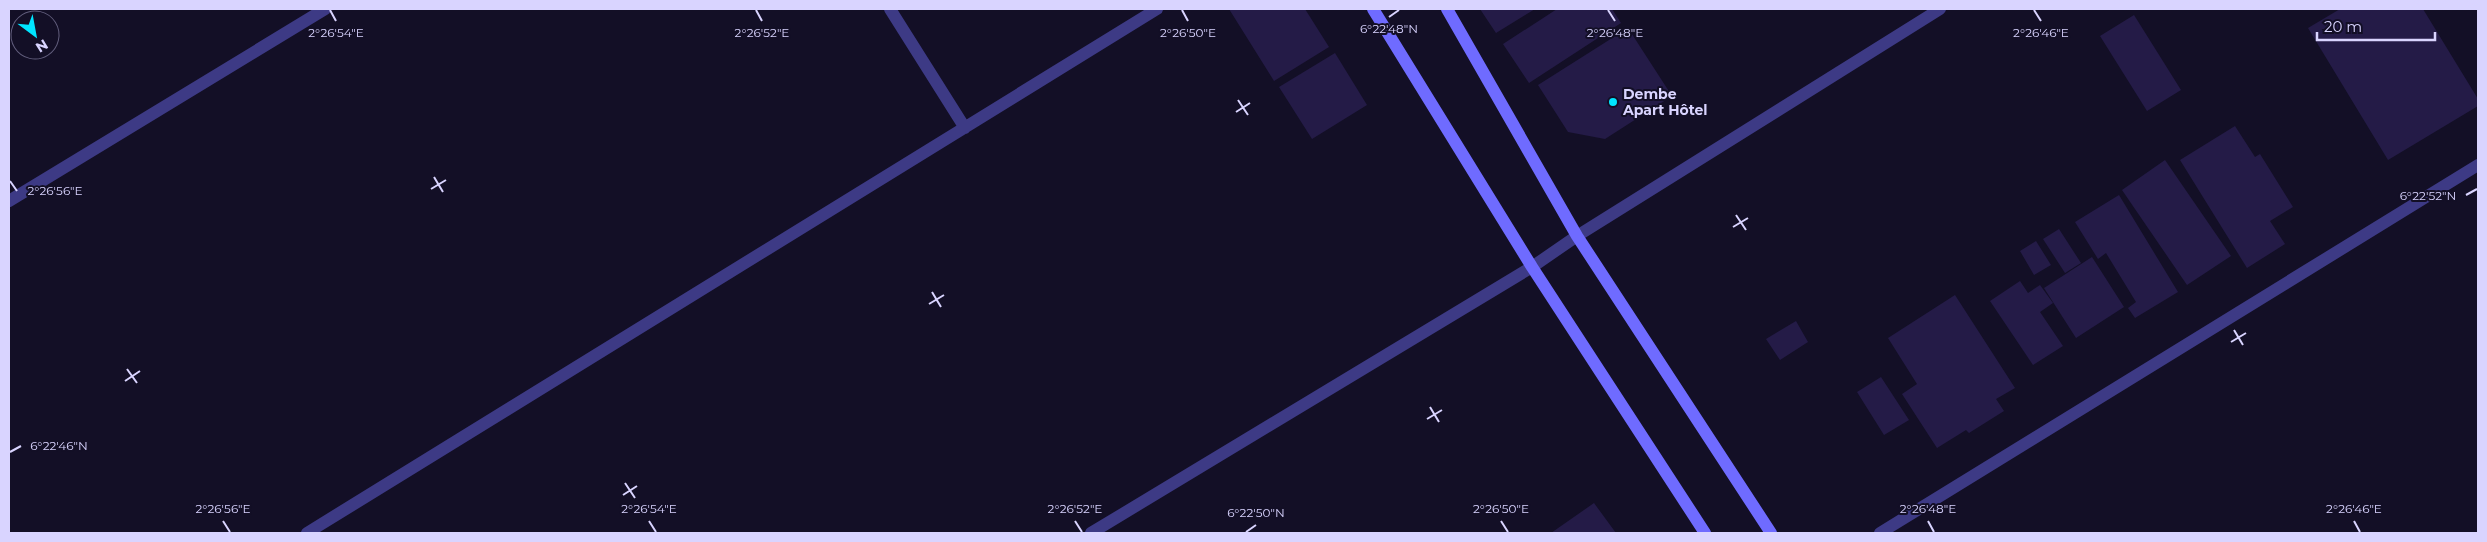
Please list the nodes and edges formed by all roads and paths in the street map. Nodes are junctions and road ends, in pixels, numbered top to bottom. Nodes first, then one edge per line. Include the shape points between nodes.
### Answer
1 (325, 9) edge
2 (890, 9) edge
3 (1157, 9) edge
4 (1372, 9) edge
5 (1448, 9) edge
6 (1940, 9) edge
7 (965, 128) junction
8 (2478, 165) edge
9 (9, 201) edge
10 (1577, 236) junction
11 (1532, 267) junction
12 (307, 533) edge
13 (1091, 533) edge
14 (1705, 533) edge
15 (1771, 533) edge
16 (1880, 533) edge

1 - 9 street
2 - 7 street
3 - 7 street
4 - 11 main road
5 - 10 main road
6 - 10 street
7 - 12 street
8 - 16 street
10 - 11 street
10 - 15 main road
11 - 13 street
11 - 14 main road

